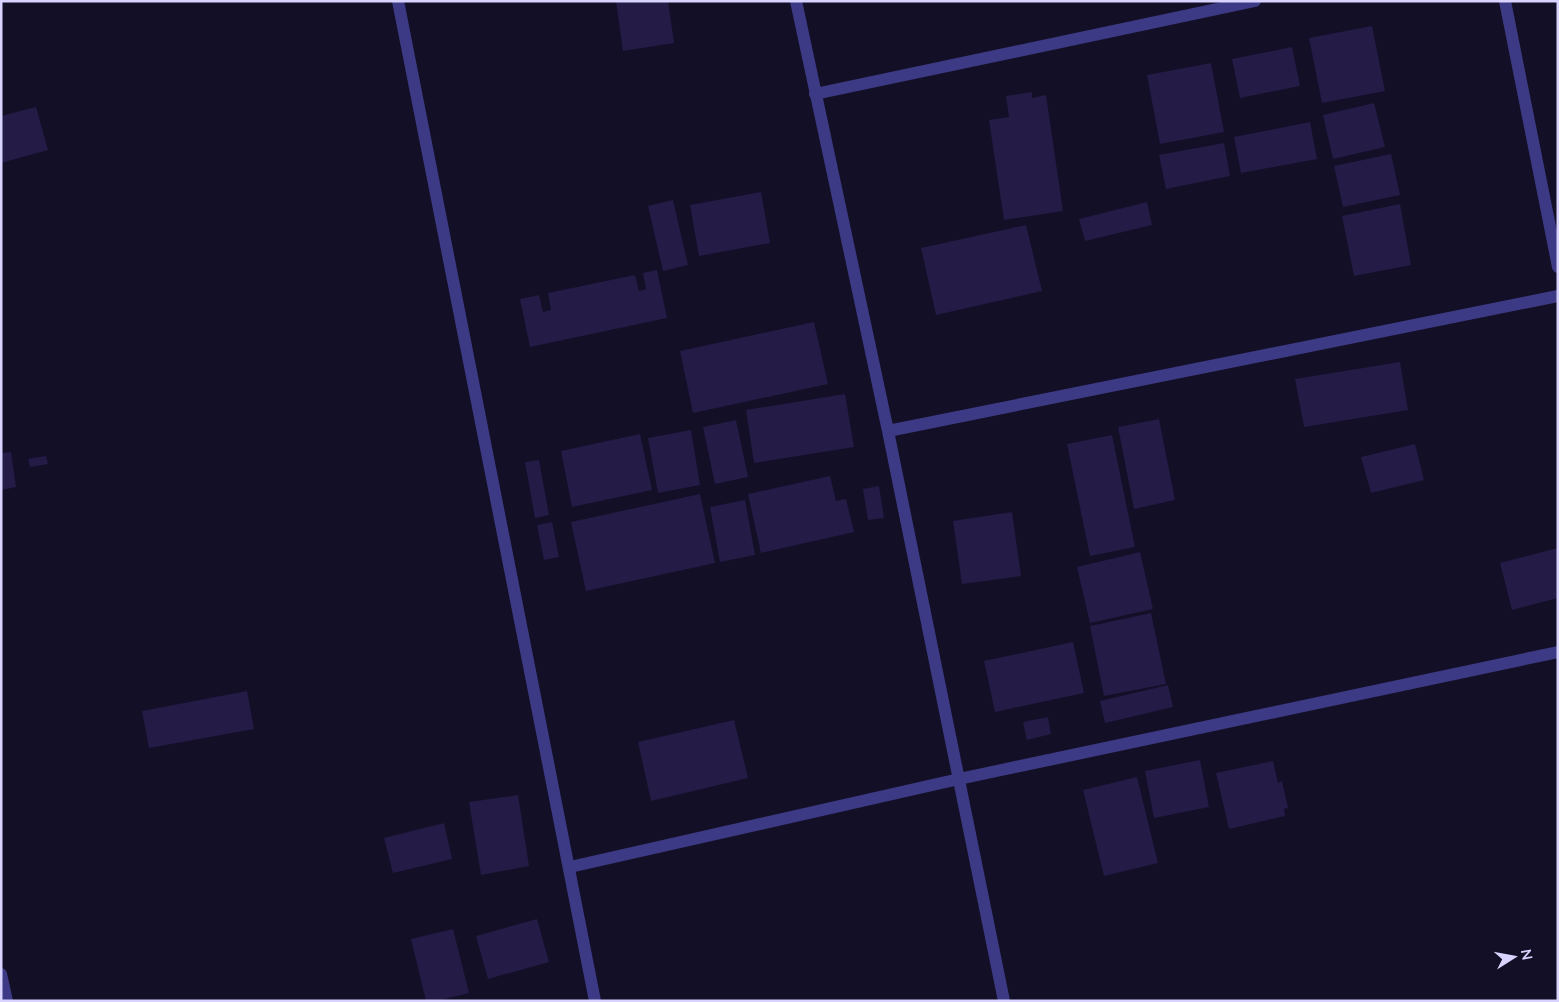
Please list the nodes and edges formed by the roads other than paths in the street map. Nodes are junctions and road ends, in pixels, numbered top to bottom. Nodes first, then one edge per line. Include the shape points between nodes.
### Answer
1 (398, 1) edge
2 (796, 1) edge
3 (1255, 1) edge
4 (1506, 1) edge
5 (815, 94) junction
6 (1558, 267) edge
7 (1558, 296) edge
8 (888, 431) junction
9 (1558, 652) edge
10 (959, 779) junction
11 (570, 867) junction
12 (1, 974) edge
13 (7, 1001) edge
14 (595, 1001) edge
15 (1004, 1001) edge

1 - 11 street
2 - 5 street
3 - 5 street
4 - 6 street
5 - 8 street
7 - 8 street
8 - 10 street
9 - 10 street
10 - 11 street
10 - 15 street
11 - 14 street
12 - 13 street

